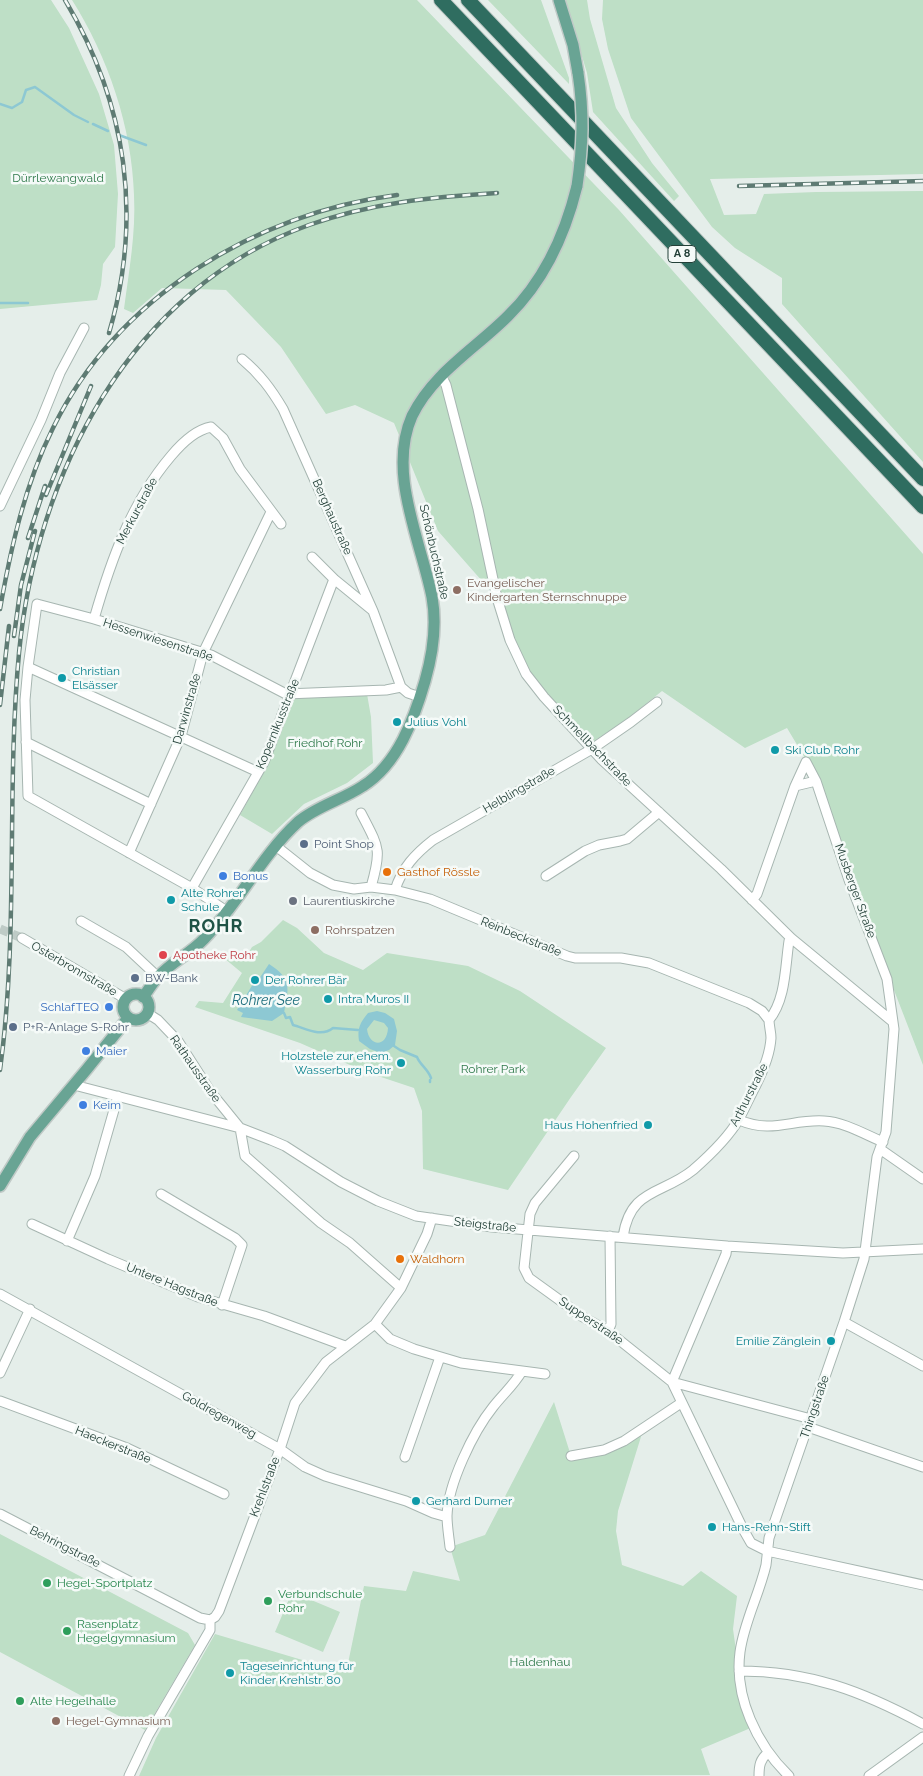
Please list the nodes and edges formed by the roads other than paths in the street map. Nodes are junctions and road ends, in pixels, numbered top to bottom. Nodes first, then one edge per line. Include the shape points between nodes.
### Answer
1 (441, 0) edge
2 (468, 0) edge
3 (559, 0) edge
4 (84, 328) dead end
5 (242, 360) dead end
6 (441, 375) junction
7 (923, 478) edge
8 (0, 506) edge
9 (923, 507) edge
10 (270, 512) junction
11 (281, 524) dead end
12 (312, 557) dead end
13 (334, 579) junction
14 (373, 611) junction
15 (94, 619) junction
16 (203, 653) junction
17 (28, 667) junction
18 (401, 687) junction
19 (290, 695) junction
20 (420, 697) junction
21 (657, 702) dead end
22 (182, 736) junction
23 (26, 742) junction
24 (592, 749) junction
25 (258, 772) junction
26 (816, 781) junction
27 (795, 786) junction
28 (150, 804) junction
29 (659, 812) junction
30 (361, 813) dead end
31 (276, 846) junction
32 (129, 853) junction
33 (546, 876) dead end
34 (371, 887) junction
35 (192, 888) junction
36 (395, 890) junction
37 (752, 900) junction
38 (228, 912) junction
39 (81, 921) dead end
40 (22, 938) tunnel mouth
41 (791, 938) junction
42 (158, 977) junction
43 (146, 993) junction
44 (126, 999) junction
45 (147, 1013) junction
46 (128, 1018) junction
47 (769, 1020) junction
48 (893, 1022) junction
49 (74, 1085) junction
50 (118, 1096) junction
51 (224, 1110) junction
52 (738, 1120) junction
53 (216, 1123) junction
54 (240, 1128) junction
55 (881, 1145) junction
56 (574, 1156) dead end
57 (923, 1179) edge
58 (0, 1186) edge
59 (161, 1194) dead end
60 (432, 1218) junction
61 (32, 1224) dead end
62 (527, 1230) junction
63 (610, 1236) junction
64 (623, 1237) junction
65 (67, 1241) junction
66 (727, 1246) junction
67 (923, 1248) edge
68 (864, 1252) junction
69 (401, 1288) junction
70 (0, 1294) edge
71 (222, 1305) junction
72 (30, 1310) junction
73 (844, 1322) junction
74 (375, 1324) junction
75 (608, 1331) junction
76 (345, 1346) junction
77 (440, 1357) junction
78 (923, 1366) edge
79 (522, 1371) junction
80 (0, 1374) edge
81 (544, 1374) dead end
82 (672, 1382) junction
83 (0, 1401) edge
84 (681, 1403) junction
85 (810, 1423) junction
86 (280, 1449) junction
87 (571, 1456) dead end
88 (405, 1457) dead end
89 (923, 1467) edge
90 (224, 1494) dead end
91 (0, 1514) edge
92 (447, 1517) junction
93 (450, 1547) dead end
94 (767, 1551) junction
95 (923, 1585) edge
96 (210, 1620) junction
97 (739, 1671) junction
98 (923, 1724) edge
99 (923, 1737) edge
100 (768, 1753) junction
101 (129, 1776) edge
102 (759, 1776) edge
103 (788, 1776) edge
104 (869, 1776) edge

1 - 9 highway, A 8
2 - 7 highway, A 8
3 - 6 main road, Schönbuchstraße, bridge via 573,45 584,121 577,186 567,223 547,267 532,289 509,316
4 - 8 street
5 - 14 street, Berghaustraße via 271,388 284,409
6 - 20 main road, Schönbuchstraße via 413,414 404,448 405,487 434,618 432,651
6 - 24 street, Schmellbachstraße via 510,640 526,674
10 - 11 street, Merkurstraße
10 - 15 street, Merkurstraße via 223,438 211,427 203,429 178,448 143,495 106,577
10 - 16 street, Darwinstraße
12 - 13 street
13 - 14 street
13 - 19 street, Kopernikusstraße
14 - 18 street, Berghaustraße
15 - 16 street, Hessenwiesenstraße
15 - 17 street, Hessenwiesenstraße via 37,604
16 - 19 street, Hessenwiesenstraße
16 - 22 street, Darwinstraße
17 - 22 street
17 - 23 street
18 - 19 street, Hessenwiesenstraße
18 - 20 street
19 - 25 street, Kopernikusstraße
20 - 31 main road, Schönbuchstraße via 389,763 365,785 300,820
21 - 24 street, Helblingstraße
22 - 25 street
22 - 28 street, Darwinstraße
23 - 28 street
23 - 32 street via 28,796
24 - 29 street, Schmellbachstraße
24 - 36 street, Helblingstraße via 433,840 406,866
25 - 35 street, Kopernikusstraße
26 - 27 street
26 - 27 street, Musberger Straße via 806,762
26 - 48 street, Musberger Straße via 849,880 887,978
27 - 37 street via 757,894
28 - 32 street, Darwinstraße
29 - 33 street via 620,842 585,851
29 - 37 street, Schmellbachstraße
30 - 34 street via 379,854
31 - 34 street, Reinbeckstraße via 310,873 333,885 354,889
31 - 38 main road, Schönbuchstraße
32 - 35 street
34 - 36 street, Reinbeckstraße
35 - 38 street
36 - 47 street, Reinbeckstraße via 430,899 567,956 621,958 649,963 749,1003
37 - 41 street, Schmellbachstraße
38 - 42 main road, Schönbuchstraße via 200,943
39 - 42 street via 126,947
40 - 44 street, Osterbronnstraße
41 - 47 street, Arthurstraße via 780,998
41 - 48 street, Schmellbachstraße
42 - 43 main road, Schönbuchstraße
43 - 44 main road
43 - 45 main road
44 - 46 main road via 123,1009
45 - 46 main road via 138,1020
45 - 51 street, Rathausstraße via 178,1041
46 - 49 main road
47 - 52 street, Arthurstraße via 771,1038 768,1055
48 - 55 street, Thingstraße via 886,1132
49 - 50 street, Steigstraße
49 - 58 main road via 30,1136
50 - 53 street, Steigstraße
50 - 65 street via 95,1176
51 - 53 street
51 - 54 street, Rathausstraße
52 - 55 street via 759,1127 832,1122
52 - 64 street, Arthurstraße via 693,1170 638,1201
53 - 54 street, Steigstraße
54 - 60 street, Steigstraße via 286,1146 341,1182 378,1201 401,1211
54 - 69 street via 245,1156
55 - 57 street
55 - 68 street, Thingstraße
56 - 62 street, Supperstraße via 535,1203
59 - 71 street via 235,1238 242,1246
60 - 62 street, Steigstraße
60 - 69 street, Krehlstraße
61 - 65 street, Untere Hagstraße
62 - 63 street, Steigstraße
62 - 75 street, Supperstraße via 524,1268 529,1278
63 - 64 street, Steigstraße
63 - 75 street via 611,1324
64 - 66 street, Steigstraße
65 - 71 street, Untere Hagstraße
66 - 68 street, Steigstraße
66 - 82 street
67 - 68 street, Steigstraße
68 - 73 street, Thingstraße
69 - 74 street, Krehlstraße
70 - 72 street, Goldregenweg
71 - 76 street, Untere Hagstraße via 264,1316
72 - 80 street
72 - 86 street, Goldregenweg
73 - 78 street
73 - 85 street, Thingstraße
74 - 76 street, Krehlstraße
74 - 77 street via 390,1339
75 - 82 street, Supperstraße
76 - 86 street, Krehlstraße via 326,1362 295,1403
77 - 79 street
77 - 88 street
79 - 81 street
79 - 92 street via 516,1383 493,1407 472,1442 456,1475
82 - 84 street, Supperstraße
82 - 85 street
83 - 90 street, Haeckerstraße via 127,1448
84 - 87 street via 624,1441 604,1450
84 - 94 street, Supperstraße via 751,1543
85 - 89 street
85 - 94 street, Thingstraße
86 - 92 street, Goldregenweg via 305,1467 325,1476
86 - 96 street, Krehlstraße via 219,1611
91 - 96 street, Behringstraße via 200,1618
92 - 93 street
94 - 95 street
94 - 97 street, Thingstraße via 766,1565 745,1628
96 - 101 street, Krehlstraße via 210,1630 148,1736
97 - 98 street via 788,1674 846,1688
97 - 100 street, Thingstraße via 742,1694 753,1727
99 - 104 street
100 - 102 street via 759,1767
100 - 103 street, Thingstraße

